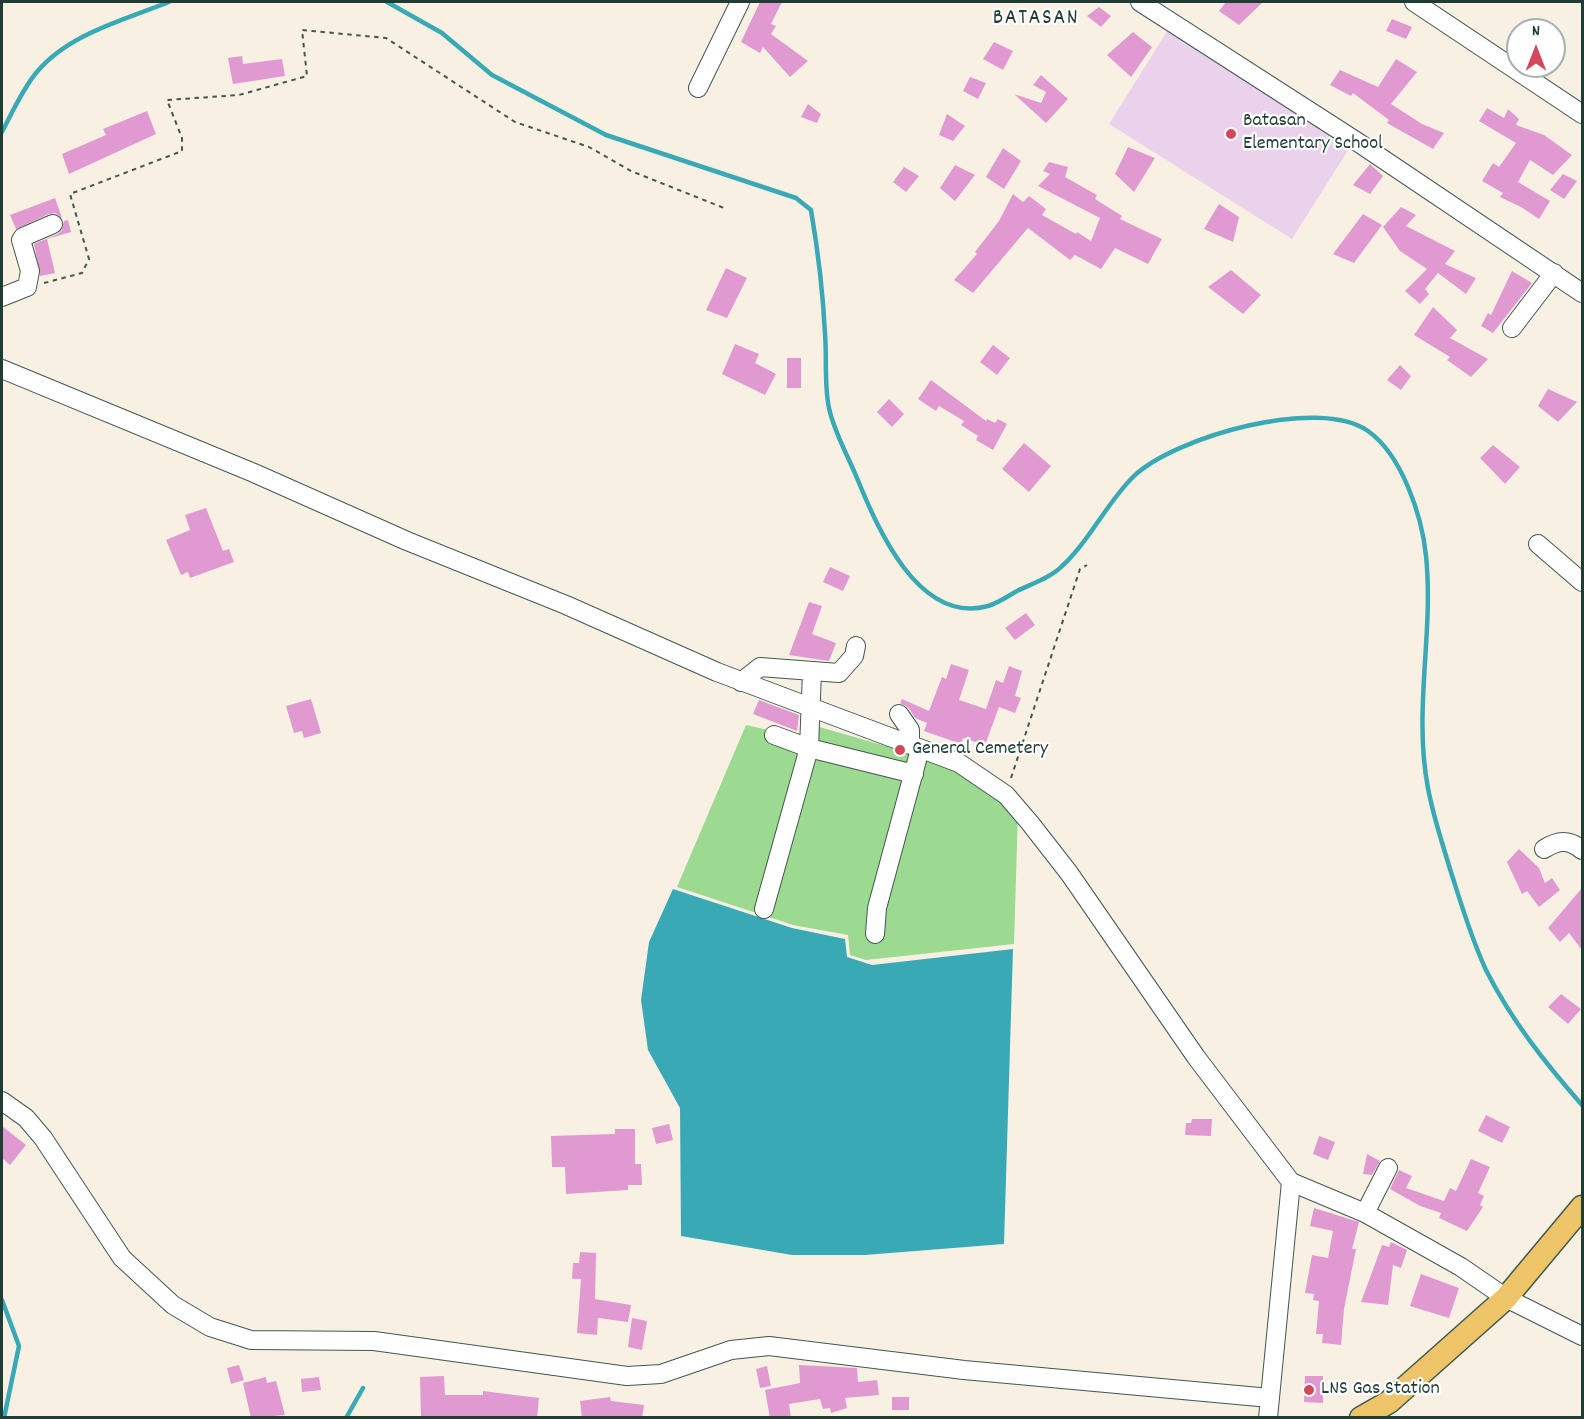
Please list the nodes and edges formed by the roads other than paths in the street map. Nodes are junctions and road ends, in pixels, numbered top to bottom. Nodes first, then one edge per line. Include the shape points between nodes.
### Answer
1 (741, 2) edge
2 (1140, 2) edge
3 (1414, 2) edge
4 (698, 88) dead end
5 (1582, 114) edge
6 (53, 224) dead end
7 (1554, 273) junction
8 (1582, 293) edge
9 (2, 297) edge
10 (1512, 328) dead end
11 (2, 369) edge
12 (1538, 544) dead end
13 (1582, 582) edge
14 (856, 646) dead end
15 (812, 672) junction
16 (741, 682) junction
17 (813, 710) junction
18 (899, 714) dead end
19 (774, 735) dead end
20 (915, 747) junction
21 (809, 748) junction
22 (914, 774) junction
23 (1544, 849) dead end
24 (1582, 850) edge
25 (764, 909) dead end
26 (874, 934) dead end
27 (2, 1101) edge
28 (1388, 1168) dead end
29 (1291, 1182) junction
30 (1582, 1207) edge
31 (1365, 1214) junction
32 (1506, 1298) junction
33 (1582, 1336) edge
34 (1270, 1398) junction
35 (1268, 1418) edge
36 (1361, 1418) edge

1 - 4 street
2 - 7 street
3 - 5 street
6 - 9 street via 25,234 21,240 30,271 27,287
7 - 8 street
7 - 10 street
11 - 16 street via 566,604
12 - 13 street
14 - 15 street via 854,656 839,673
15 - 16 street via 760,668
15 - 17 street
16 - 17 street
17 - 20 street
17 - 21 street
18 - 20 street
19 - 21 street
20 - 22 street
20 - 29 street via 959,764 1006,795 1069,873 1196,1057
21 - 22 street
21 - 25 street
22 - 26 street via 877,908
23 - 24 street via 1555,842 1570,842
27 - 34 street via 26,1118 43,1138 122,1258 146,1282 173,1305 210,1327 251,1340 374,1341 627,1376 661,1374 731,1350 769,1346 964,1370
28 - 31 street
29 - 31 street
29 - 34 street
30 - 32 main road
31 - 32 street via 1461,1267
32 - 33 street
32 - 36 main road via 1389,1402
34 - 35 street

